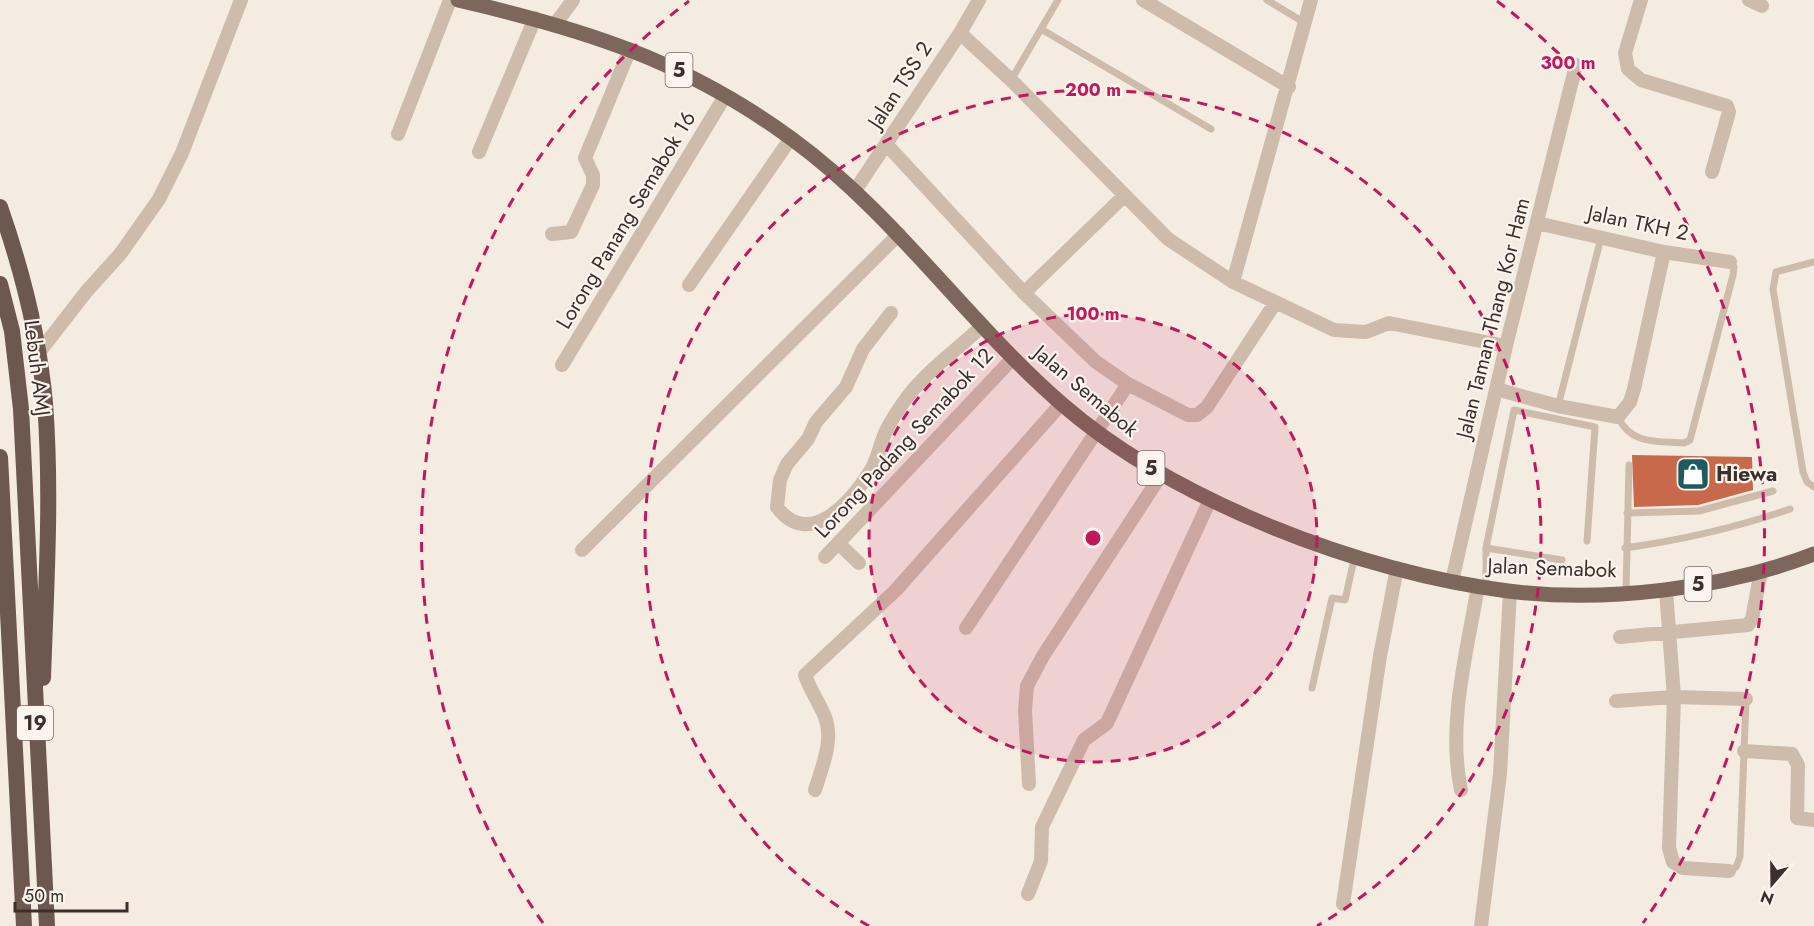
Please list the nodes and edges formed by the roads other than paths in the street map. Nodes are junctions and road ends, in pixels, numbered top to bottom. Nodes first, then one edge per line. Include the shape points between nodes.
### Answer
1 (241, 0) edge
2 (450, 0) edge
3 (458, 0) edge
4 (573, 0) edge
5 (979, 0) edge
6 (1058, 0) edge
7 (1143, 0) edge
8 (1267, 0) edge
9 (1311, 0) edge
10 (1641, 0) edge
11 (535, 18) junction
12 (556, 23) junction
13 (1305, 23) junction
14 (1041, 29) junction
15 (960, 33) junction
16 (630, 49) junction
17 (1576, 65) dead end
18 (1011, 80) junction
19 (1289, 87) junction
20 (726, 96) junction
21 (1211, 129) dead end
22 (398, 134) dead end
23 (791, 138) junction
24 (886, 145) junction
25 (479, 152) dead end
26 (1712, 172) dead end
27 (854, 192) junction
28 (1124, 196) junction
29 (0, 207) edge
30 (1537, 223) junction
31 (552, 234) dead end
32 (899, 234) junction
33 (1601, 238) junction
34 (1664, 252) junction
35 (1730, 262) joint
36 (1814, 262) edge
37 (1233, 282) junction
38 (0, 284) edge
39 (689, 285) dead end
40 (1024, 293) junction
41 (1275, 303) junction
42 (891, 313) dead end
43 (982, 326) junction
44 (1506, 346) junction
45 (37, 355) junction
46 (1013, 358) junction
47 (562, 365) dead end
48 (1128, 384) junction
49 (1496, 389) junction
50 (1061, 404) junction
51 (1557, 406) junction
52 (1618, 417) junction
53 (1095, 431) junction
54 (0, 457) edge
55 (1629, 465) dead end
56 (1161, 475) junction
57 (1814, 487) edge
58 (1773, 491) dead end
59 (1210, 500) junction
60 (1790, 509) dead end
61 (1627, 513) junction
62 (1587, 541) dead end
63 (838, 543) junction
64 (1486, 548) junction
65 (1625, 548) junction
66 (582, 550) dead end
67 (1814, 554) edge
68 (1354, 555) junction
69 (825, 557) dead end
70 (1562, 560) dead end
71 (859, 563) dead end
72 (1397, 568) junction
73 (1761, 571) junction
74 (1452, 580) junction
75 (1482, 586) junction
76 (1666, 590) junction
77 (1510, 591) junction
78 (1626, 592) junction
79 (966, 628) dead end
80 (1670, 634) junction
81 (1620, 637) dead end
82 (0, 663) edge
83 (1312, 688) dead end
84 (1674, 697) junction
85 (1746, 699) joint
86 (1616, 701) dead end
87 (1744, 751) junction
88 (1029, 784) dead end
89 (815, 790) dead end
90 (1461, 790) dead end
91 (18, 794) junction
92 (39, 796) junction
93 (1814, 820) edge
94 (1729, 871) joint
95 (1028, 894) dead end
96 (1343, 904) dead end
97 (24, 926) edge
98 (47, 926) edge
99 (1481, 926) edge

1 - 45 street via 182,153 159,199 121,253
2 - 22 street
3 - 11 main road, Jalan Semabok / 5
4 - 12 street
5 - 15 street, Jalan TSS 2
6 - 14 lane
7 - 19 street
8 - 13 lane
9 - 13 street
10 - 26 street via 1625,53 1628,69 1641,80 1727,106
11 - 12 main road, Jalan Semabok / 5
11 - 25 street
12 - 16 main road, Jalan Semabok / 5
13 - 19 street
14 - 18 lane
14 - 21 lane
15 - 18 street
15 - 24 street, Jalan TSS 2
16 - 20 main road, Jalan Semabok / 5
16 - 31 street via 585,158 593,175 592,186 571,232
17 - 30 street, Jalan Taman Thang Kor Ham
18 - 28 street
19 - 37 street
20 - 23 main road, Jalan Semabok / 5
20 - 47 street, Lorong Panang Semabok 16
23 - 27 main road, Jalan Semabok / 5
23 - 39 street
24 - 27 street, Jalan TSS 2
24 - 40 street, Jalan Semabok
27 - 32 main road, Jalan Semabok / 5
28 - 37 street via 1168,239
28 - 40 street
29 - 45 highway via 27,298
30 - 33 street, Jalan TKH 2
30 - 44 street, Jalan Taman Thang Kor Ham
32 - 43 main road, Jalan Semabok / 5
32 - 66 street
33 - 34 street, Jalan TKH 2
33 - 51 lane
34 - 35 street, Jalan TKH 2
34 - 52 street via 1634,389
35 - 52 lane via 1733,274 1690,440 1644,441 1628,433
36 - 57 lane via 1776,272 1773,289 1803,472
37 - 41 street
38 - 92 highway, Lebuh AMJ / 19 via 14,342 21,409
40 - 48 street, Jalan Semabok via 1096,362
41 - 44 street via 1334,330 1366,332 1389,323
41 - 48 street, Jalan Semabok via 1207,407 1197,415 1188,415
42 - 43 street via 863,349 846,387 787,464 780,480 777,507 793,522 816,525 844,502 872,469 885,432 910,393
43 - 46 main road, Jalan Semabok / 5
44 - 49 street, Jalan Taman Thang Kor Ham
45 - 92 highway via 45,402 48,533
46 - 50 main road, Jalan Semabok / 5
46 - 63 street, Lorong Padang Semabok 12
48 - 53 street
49 - 51 street
49 - 74 street, Jalan Taman Thang Kor Ham
50 - 53 main road, Jalan Semabok / 5
50 - 89 street via 896,590 805,675 826,718 828,735
51 - 52 street
53 - 56 main road, Jalan Semabok / 5
53 - 79 street
54 - 91 highway, 19
55 - 61 lane
56 - 59 main road, Jalan Semabok / 5
56 - 88 street via 1027,686 1024,710
58 - 61 lane via 1699,511
59 - 68 main road, Jalan Semabok / 5
59 - 95 street via 1107,723 1083,740 1042,827 1041,861
60 - 65 lane via 1736,527
61 - 65 lane
62 - 64 lane via 1595,427 1514,410
63 - 69 street, Lorong Padang Semabok 12
63 - 71 street
64 - 70 lane
64 - 75 lane
65 - 78 lane
67 - 73 main road, Jalan Semabok / 5
68 - 72 main road, Jalan Semabok / 5
68 - 83 lane via 1344,600 1332,598
72 - 74 main road, Jalan Semabok / 5
72 - 96 street
73 - 76 main road, Jalan Semabok / 5
73 - 80 street via 1748,625
74 - 75 main road, Jalan Semabok / 5
75 - 77 main road, Jalan Semabok / 5
75 - 90 street via 1461,685 1457,731
76 - 78 main road, Jalan Semabok / 5
76 - 80 street
77 - 78 main road, Jalan Semabok / 5
77 - 99 street via 1500,774
80 - 81 street
80 - 84 street
82 - 91 highway
84 - 85 street
84 - 86 street
84 - 94 street via 1669,848 1673,862 1683,868
85 - 87 lane
87 - 93 street via 1792,754 1798,765 1797,818
87 - 94 lane via 1740,856 1736,867
91 - 97 highway, 19
92 - 98 highway, Lebuh AMJ / 19

